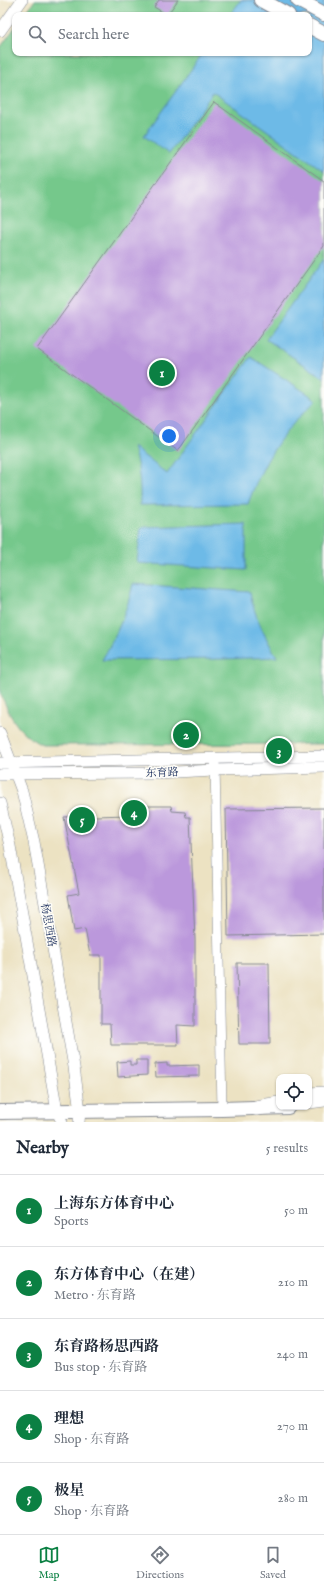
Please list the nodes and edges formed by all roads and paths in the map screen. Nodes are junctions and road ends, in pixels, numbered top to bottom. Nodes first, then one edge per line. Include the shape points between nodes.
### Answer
1 (22, 0) edge
2 (261, 0) edge
3 (298, 0) edge
4 (13, 12) edge
5 (283, 12) edge
6 (12, 14) edge
7 (324, 14) edge
8 (312, 28) edge
9 (0, 31) edge
10 (324, 34) edge
11 (0, 733) edge
12 (324, 756) edge
13 (0, 763) edge
14 (12, 763) junction
15 (215, 764) junction
16 (324, 767) edge
17 (0, 774) edge
18 (16, 774) junction
19 (0, 803) edge
20 (324, 1091) edge
21 (312, 1092) edge
22 (324, 1099) edge
23 (276, 1101) edge
24 (312, 1101) edge
25 (276, 1105) edge
26 (312, 1106) edge
27 (324, 1106) edge
28 (276, 1107) edge
29 (256, 1108) junction
30 (222, 1109) junction
31 (0, 1112) edge
32 (59, 1116) edge
33 (80, 1116) edge

1 - 4 street
2 - 5 main road
3 - 7 main road
6 - 9 street
8 - 10 main road
11 - 14 street, 杨思西路
12 - 15 street, 东育路
13 - 14 street, 东育路
14 - 15 street, 东育路
14 - 18 street, 杨思西路
15 - 16 street, 东育路
15 - 18 street, 东育路 via 156,773
15 - 30 street
17 - 18 street, 东育路
18 - 33 street, 杨思西路 via 34,842 74,1067
19 - 32 street
20 - 21 street
22 - 24 highway
23 - 29 street
25 - 29 highway
26 - 27 main road
28 - 29 main road
29 - 30 main road
30 - 33 main road
31 - 32 main road
32 - 33 main road

